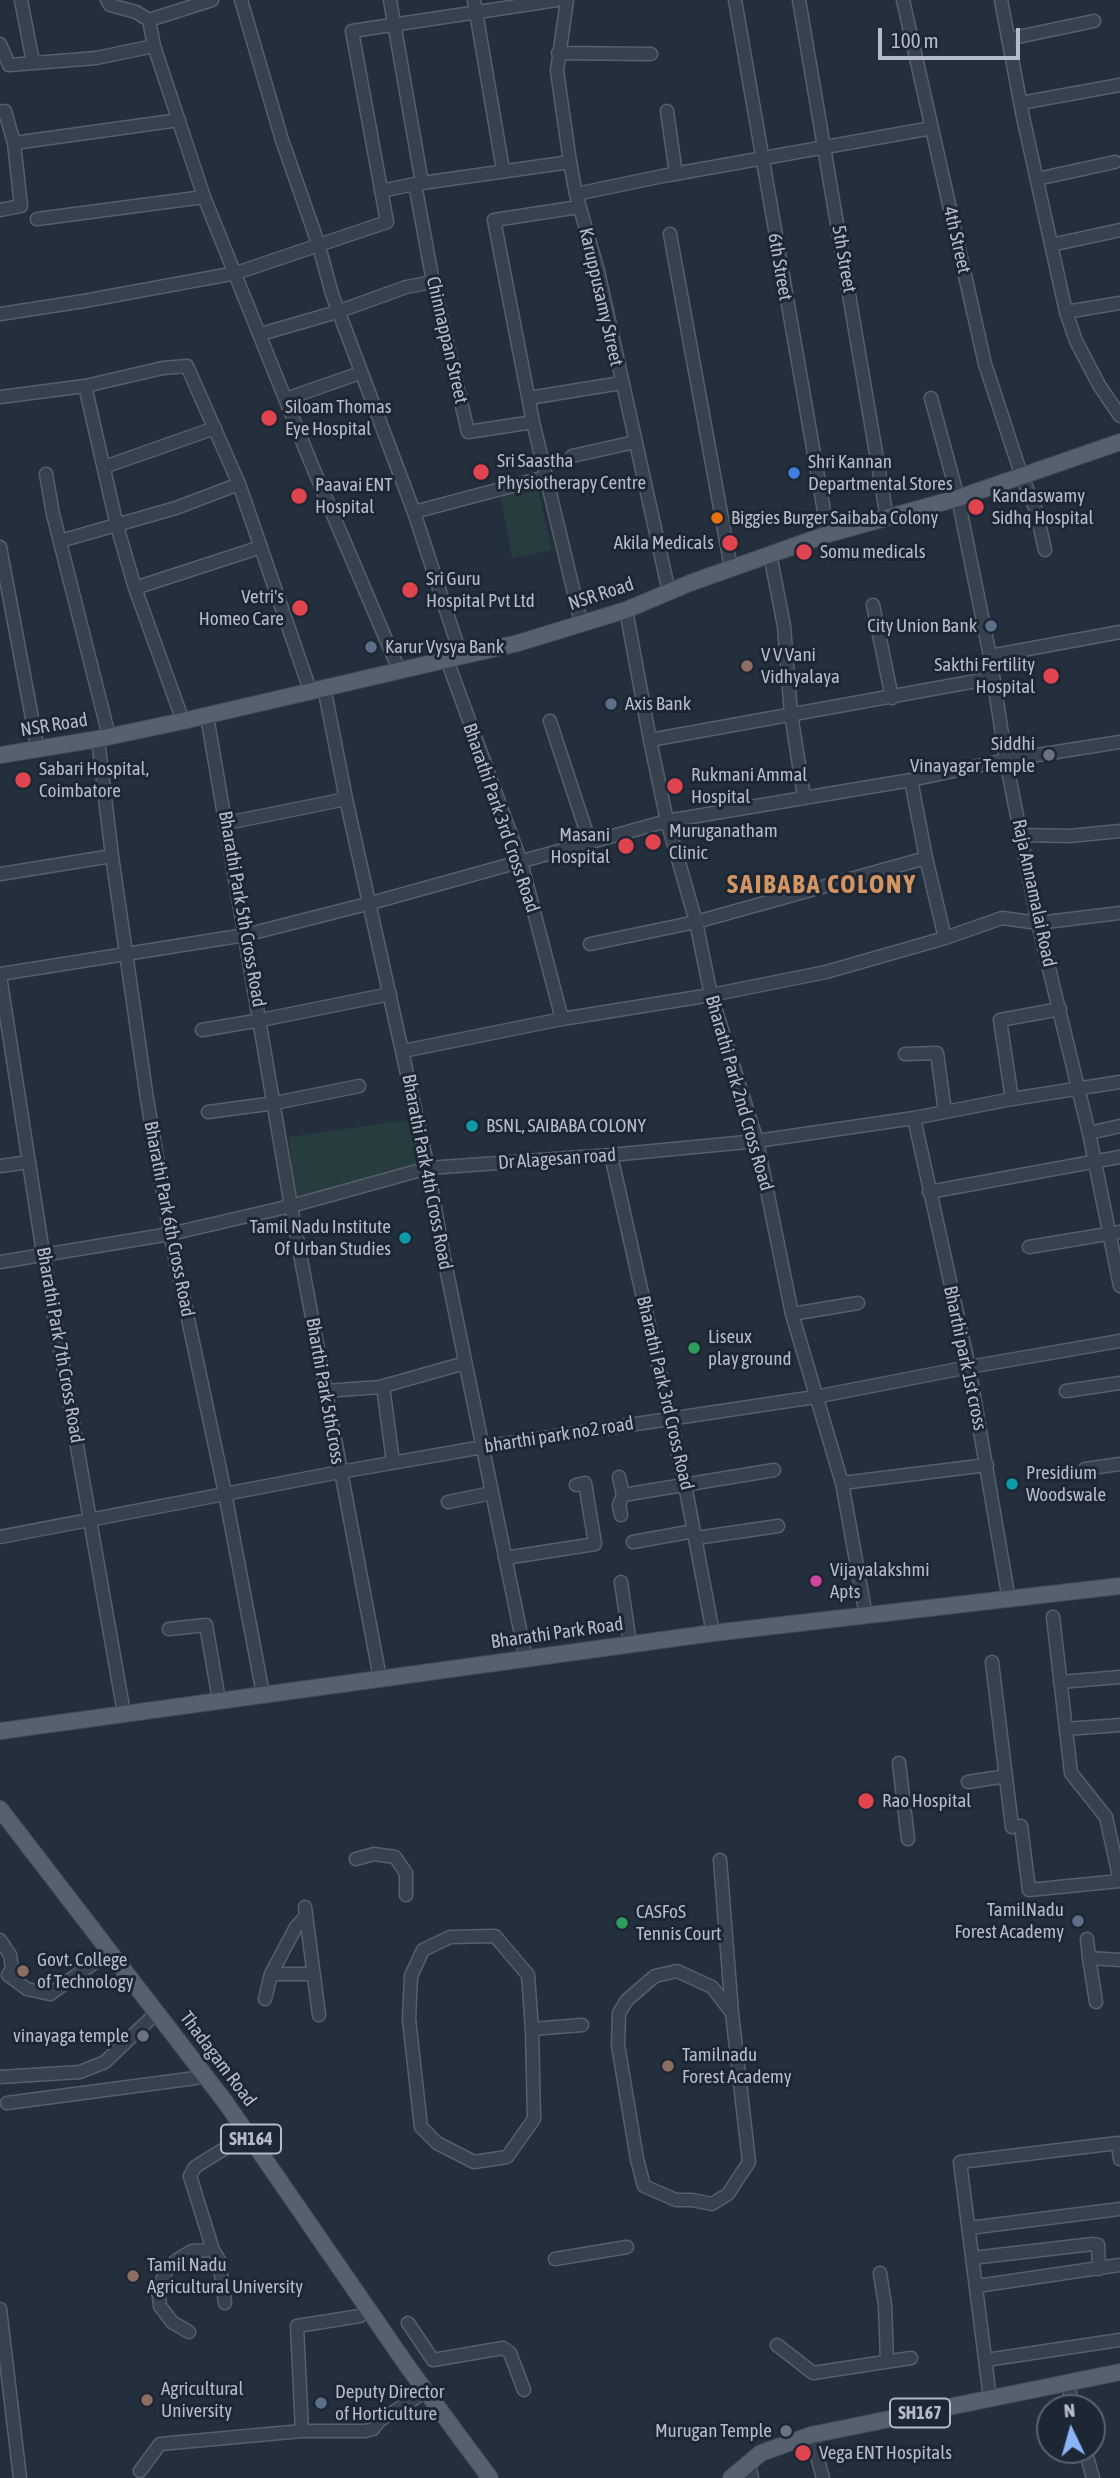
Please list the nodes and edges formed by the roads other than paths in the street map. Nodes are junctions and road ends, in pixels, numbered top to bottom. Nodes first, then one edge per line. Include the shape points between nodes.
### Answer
1 (21, 0) edge
2 (107, 0) edge
3 (241, 0) edge
4 (390, 0) edge
5 (557, 0) edge
6 (567, 0) edge
7 (735, 0) edge
8 (799, 0) edge
9 (903, 0) edge
10 (1001, 0) edge
11 (207, 1) edge
12 (475, 6) edge
13 (149, 20) junction
14 (1094, 21) dead end
15 (393, 25) junction
16 (1008, 39) junction
17 (0, 44) edge
18 (154, 46) junction
19 (558, 53) junction
20 (651, 54) dead end
21 (33, 62) junction
22 (1120, 85) edge
23 (1021, 103) junction
24 (667, 111) dead end
25 (0, 112) edge
26 (179, 120) junction
27 (932, 128) junction
28 (14, 144) junction
29 (824, 149) junction
30 (761, 160) junction
31 (570, 162) junction
32 (1115, 162) dead end
33 (503, 170) junction
34 (676, 174) junction
35 (1037, 179) junction
36 (418, 183) junction
37 (381, 191) junction
38 (204, 197) junction
39 (578, 200) junction
40 (0, 210) edge
41 (37, 219) dead end
42 (1120, 230) edge
43 (670, 234) dead end
44 (1051, 244) junction
45 (319, 246) junction
46 (236, 273) junction
47 (433, 282) junction
48 (1120, 303) edge
49 (338, 311) junction
50 (1066, 312) junction
51 (0, 314) edge
52 (261, 334) junction
53 (360, 373) junction
54 (621, 383) junction
55 (85, 386) junction
56 (0, 397) edge
57 (529, 398) junction
58 (931, 398) dead end
59 (286, 399) junction
60 (1120, 416) edge
61 (533, 422) junction
62 (215, 428) junction
63 (635, 442) junction
64 (1120, 442) edge
65 (572, 456) dead end
66 (104, 467) junction
67 (46, 474) dead end
68 (546, 477) junction
69 (1022, 477) junction
70 (239, 484) junction
71 (958, 498) junction
72 (414, 512) junction
73 (887, 518) junction
74 (117, 526) junction
75 (828, 534) junction
76 (60, 541) junction
77 (0, 547) edge
78 (261, 547) junction
79 (1045, 550) dead end
80 (770, 554) junction
81 (731, 568) junction
82 (135, 588) junction
83 (669, 592) junction
84 (873, 604) dead end
85 (626, 610) junction
86 (581, 622) junction
87 (1120, 632) edge
88 (990, 656) junction
89 (454, 658) junction
90 (399, 670) junction
91 (993, 678) junction
92 (317, 689) junction
93 (892, 698) junction
94 (791, 714) junction
95 (207, 716) junction
96 (183, 721) junction
97 (550, 721) dead end
98 (104, 738) junction
99 (650, 740) junction
100 (1120, 742) edge
101 (38, 750) junction
102 (0, 755) edge
103 (1006, 760) junction
104 (911, 780) junction
105 (804, 797) junction
106 (346, 799) junction
107 (667, 821) junction
108 (227, 822) junction
109 (1120, 831) edge
110 (1022, 835) junction
111 (590, 843) junction
112 (112, 856) junction
113 (926, 858) junction
114 (521, 862) junction
115 (0, 874) edge
116 (371, 903) junction
117 (1120, 913) edge
118 (696, 922) junction
119 (1038, 923) junction
120 (245, 935) junction
121 (945, 938) junction
122 (590, 944) dead end
123 (126, 953) junction
124 (0, 975) edge
125 (390, 994) junction
126 (711, 995) junction
127 (1060, 1009) junction
128 (562, 1019) junction
129 (261, 1020) junction
130 (202, 1030) dead end
131 (403, 1051) junction
132 (905, 1054) dead end
133 (1120, 1082) edge
134 (359, 1086) dead end
135 (1079, 1090) junction
136 (1012, 1099) junction
137 (275, 1103) junction
138 (208, 1112) dead end
139 (945, 1112) junction
140 (914, 1118) junction
141 (1120, 1126) edge
142 (1089, 1133) junction
143 (757, 1141) junction
144 (611, 1155) junction
145 (1120, 1157) edge
146 (1094, 1160) junction
147 (29, 1162) junction
148 (0, 1166) edge
149 (428, 1168) junction
150 (929, 1192) junction
151 (292, 1206) junction
152 (1114, 1233) edge
153 (170, 1234) junction
154 (1029, 1247) dead end
155 (43, 1254) junction
156 (0, 1262) edge
157 (1120, 1286) edge
158 (858, 1303) dead end
159 (792, 1314) junction
160 (1120, 1341) edge
161 (466, 1363) junction
162 (969, 1367) junction
163 (1120, 1383) edge
164 (383, 1386) junction
165 (325, 1391) junction
166 (1066, 1391) dead end
167 (815, 1397) junction
168 (670, 1417) junction
169 (483, 1447) junction
170 (393, 1462) junction
171 (1120, 1464) edge
172 (986, 1465) junction
173 (1085, 1469) dead end
174 (774, 1470) dead end
175 (340, 1472) junction
176 (620, 1477) dead end
177 (842, 1483) junction
178 (576, 1485) dead end
179 (685, 1485) junction
180 (225, 1493) junction
181 (492, 1493) junction
182 (623, 1495) junction
183 (447, 1502) dead end
184 (621, 1516) dead end
185 (91, 1518) junction
186 (778, 1526) dead end
187 (695, 1534) junction
188 (0, 1537) edge
189 (633, 1542) dead end
190 (505, 1558) junction
191 (621, 1582) dead end
192 (1120, 1586) edge
193 (1009, 1600) junction
194 (866, 1616) junction
195 (1053, 1617) dead end
196 (169, 1629) dead end
197 (713, 1633) junction
198 (630, 1644) junction
199 (526, 1659) junction
200 (992, 1662) dead end
201 (1120, 1677) edge
202 (380, 1678) junction
203 (1060, 1682) junction
204 (263, 1694) junction
205 (219, 1700) junction
206 (124, 1713) junction
207 (1120, 1725) edge
208 (1066, 1729) junction
209 (0, 1731) edge
210 (899, 1763) dead end
211 (1006, 1776) junction
212 (968, 1782) dead end
213 (0, 1809) edge
214 (0, 1825) edge
215 (908, 1839) dead end
216 (356, 1859) dead end
217 (720, 1860) dead end
218 (1120, 1881) edge
219 (406, 1895) dead end
220 (1087, 1939) dead end
221 (0, 1940) edge
222 (100, 1958) junction
223 (1089, 1958) junction
224 (1120, 1960) edge
225 (271, 1974) junction
226 (314, 1974) junction
227 (4, 1976) edge
228 (265, 1999) dead end
229 (1096, 2001) dead end
230 (732, 2013) junction
231 (319, 2015) dead end
232 (150, 2019) junction
233 (582, 2025) dead end
234 (532, 2029) junction
235 (0, 2077) edge
236 (196, 2078) junction
237 (7, 2103) dead end
238 (240, 2139) junction
239 (1120, 2159) edge
240 (1120, 2209) edge
241 (969, 2228) junction
242 (627, 2247) dead end
243 (213, 2250) junction
244 (972, 2258) junction
245 (555, 2259) dead end
246 (1120, 2265) edge
247 (1100, 2269) junction
248 (880, 2273) dead end
249 (977, 2286) junction
250 (225, 2303) dead end
251 (0, 2309) edge
252 (360, 2316) junction
253 (408, 2323) dead end
254 (189, 2332) dead end
255 (1120, 2340) edge
256 (777, 2345) dead end
257 (3, 2358) edge
258 (911, 2358) dead end
259 (986, 2360) junction
260 (887, 2361) junction
261 (1120, 2372) edge
262 (1067, 2382) junction
263 (524, 2390) dead end
264 (1070, 2394) edge
265 (417, 2397) junction
266 (990, 2398) junction
267 (302, 2431) junction
268 (811, 2435) junction
269 (140, 2471) dead end
270 (751, 2471) edge
271 (20, 2478) edge
272 (478, 2478) edge
273 (490, 2478) edge
274 (731, 2478) edge
275 (823, 2478) edge

1 - 21 street
2 - 13 street
3 - 45 street, Bharathi Park 3rd Cross Road
4 - 15 street, Chinnappan Street
5 - 12 street
6 - 19 street, Karuppusamy Street
7 - 30 street, 6th Street
8 - 29 street, 5th Street
9 - 27 street, 4th Street
10 - 16 street
11 - 13 street
12 - 15 street
12 - 33 street
13 - 18 street
14 - 16 street
15 - 36 street, Chinnappan Street
15 - 37 street via 352,31
16 - 23 street
17 - 21 street via 9,65
18 - 21 street via 96,58
18 - 26 street
19 - 20 street
19 - 31 street, Karuppusamy Street
22 - 23 street
23 - 35 street
24 - 34 street
25 - 28 street via 5,111
26 - 28 street
26 - 38 street
27 - 29 street
27 - 69 street, 4th Street via 985,364
28 - 40 street via 21,206
29 - 30 street
29 - 73 street, 5th Street
30 - 34 street
30 - 75 street, 6th Street
31 - 33 street
31 - 39 street, Karuppusamy Street
32 - 35 street
33 - 36 street
34 - 39 street
35 - 44 street
36 - 37 street
36 - 47 street, Chinnappan Street
37 - 45 street via 387,222
38 - 41 street
38 - 46 street
39 - 54 street, Karuppusamy Street
39 - 57 street via 494,219
42 - 44 street
43 - 81 street
44 - 50 street
45 - 46 street
45 - 49 street, Bharathi Park 3rd Cross Road
46 - 51 street
46 - 52 street
47 - 49 street
47 - 61 street, Chinnappan Street via 468,432
48 - 50 street
49 - 52 street
49 - 53 street, Bharathi Park 3rd Cross Road
50 - 60 street via 1099,386
52 - 59 street
53 - 59 street
53 - 72 street, Bharathi Park 3rd Cross Road
54 - 57 street
54 - 63 street, Karuppusamy Street
55 - 56 street
55 - 62 street, Bharathi Park 4th Cross Road via 187,366
55 - 66 street
57 - 61 street
58 - 71 street, Raja Annamalai Road
59 - 90 street
61 - 68 street
62 - 66 street
62 - 70 street, Bharathi Park 4th Cross Road
63 - 65 street
63 - 83 street, Karuppusamy Street
64 - 69 main road, NSR Road
66 - 74 street
67 - 76 street, Bharathi Park 6th Cross Road
68 - 72 street
68 - 86 street
69 - 71 main road, NSR Road
69 - 79 street, 4th Street
70 - 74 street
70 - 78 street, Bharathi Park 4th Cross Road
71 - 73 main road, NSR Road
71 - 88 street, Raja Annamalai Road
72 - 89 street, Bharathi Park 3rd Cross Road
73 - 75 main road, NSR Road
74 - 76 street
74 - 82 street
75 - 80 main road, NSR Road
76 - 98 street, Bharathi Park 6th Cross Road
77 - 101 street
78 - 82 street
78 - 92 street, Bharathi Park 4th Cross Road
80 - 81 main road, NSR Road
80 - 94 street via 784,626
81 - 83 main road, NSR Road
82 - 96 street
83 - 85 main road, NSR Road
84 - 93 street
85 - 86 main road, NSR Road
85 - 99 street, Bharathi Park 2nd Cross Road
86 - 89 main road, NSR Road
87 - 88 street
88 - 91 street, Raja Annamalai Road
89 - 90 main road, NSR Road
89 - 114 street, Bharathi Park 3rd Cross Road
90 - 92 main road, NSR Road
91 - 93 street
91 - 103 street, Raja Annamalai Road
92 - 95 main road, NSR Road
92 - 106 street, Bharathi Park 4th Cross Road
93 - 94 street
94 - 99 street
94 - 105 street
95 - 96 main road, NSR Road
95 - 108 street, Bharathi Park 5th Cross Road
96 - 98 main road, NSR Road
97 - 111 street
98 - 101 main road, NSR Road
98 - 112 street, Bharathi Park 6th Cross Road
99 - 107 street, Bharathi Park 2nd Cross Road
100 - 103 street
101 - 102 main road, NSR Road
103 - 104 street
103 - 110 street, Raja Annamalai Road
104 - 105 street
104 - 113 street
105 - 107 street
106 - 108 street
106 - 116 street, Bharathi Park 4th Cross Road
107 - 111 street
107 - 118 street, Bharathi Park 2nd Cross Road
108 - 120 street, Bharathi Park 5th Cross Road
109 - 110 street
110 - 119 street, Raja Annamalai Road
111 - 114 street
112 - 115 street
112 - 123 street, Bharathi Park 6th Cross Road
113 - 118 street
113 - 121 street
114 - 116 street
114 - 128 street, Bharathi Park 3rd Cross Road
116 - 120 street
116 - 125 street, Bharathi Park 4th Cross Road
117 - 119 street
118 - 122 street
118 - 126 street, Bharathi Park 2nd Cross Road
119 - 121 street via 1002,918
119 - 127 street, Raja Annamalai Road
120 - 123 street
120 - 129 street, Bharathi Park 5th Cross Road
121 - 126 street via 826,972
123 - 124 street
123 - 153 street, Bharathi Park 6th Cross Road
124 - 147 street, Bharathi Park 7th Cross Road
125 - 129 street
125 - 131 street, Bharathi Park 4th Cross Road
126 - 128 street
126 - 143 street, Bharathi Park 2nd Cross Road
127 - 135 street, Raja Annamalai Road
127 - 136 street via 1000,1020
128 - 131 street
129 - 130 street
129 - 137 street, Bharathi Park 5th Cross Road
131 - 149 street, Bharathi Park 4th Cross Road
132 - 139 street via 937,1053
133 - 135 street, Dr Alagesan road
134 - 137 street
135 - 136 street, Dr Alagesan road
135 - 142 street, Raja Annamalai Road
136 - 139 street, Dr Alagesan road
137 - 138 street
137 - 151 street, Bharthi Park 5thCross
139 - 140 street, Dr Alagesan road
140 - 143 street, Dr Alagesan road
140 - 150 street, Bharthi park 1st cross
141 - 142 street
142 - 146 street, Raja Annamalai Road
143 - 144 street, Dr Alagesan road
143 - 159 street, Bharathi Park 2nd Cross Road
144 - 149 street, Dr Alagesan road
144 - 168 street, Bharathi Park 3rd Cross Road
145 - 146 street
146 - 150 street
146 - 152 street, Raja Annamalai Road
147 - 148 street
147 - 155 street, Bharathi Park 7th Cross Road
149 - 151 street, Dr Alagesan road
149 - 161 street, Bharathi Park 4th Cross Road
150 - 162 street, Bharthi park 1st cross
151 - 153 street, Dr Alagesan road
151 - 165 street, Bharthi Park 5thCross
152 - 154 street
152 - 157 street, Raja Annamalai Road
153 - 155 street, Dr Alagesan road
153 - 180 street, Bharathi Park 6th Cross Road
155 - 156 street, Dr Alagesan road
155 - 185 street, Bharathi Park 7th Cross Road
158 - 159 street
159 - 167 street, Bharathi Park 2nd Cross Road
160 - 162 street, bharthi park no2 road
161 - 164 street
161 - 169 street, Bharathi Park 4th Cross Road
162 - 167 street, bharthi park no2 road
162 - 172 street, Bharthi park 1st cross
163 - 166 street
164 - 165 street
164 - 170 street
165 - 175 street, Bharthi Park 5thCross
167 - 168 street, bharthi park no2 road
167 - 177 street, Bharathi Park 2nd Cross Road
168 - 169 street, bharthi park no2 road
168 - 179 street, Bharathi Park 3rd Cross Road
169 - 170 street, bharthi park no2 road
169 - 181 street, Bharathi Park 4th Cross Road
170 - 175 street, bharthi park no2 road
171 - 173 street
172 - 177 street
172 - 193 street, Bharthi park 1st cross
174 - 179 street
175 - 180 street, bharthi park no2 road
175 - 202 street, Bharthi Park 5thCross
176 - 182 street
177 - 194 street, Bharathi Park 2nd Cross Road
178 - 190 street via 585,1483 595,1544
179 - 182 street
179 - 187 street, Bharathi Park 3rd Cross Road
180 - 185 street, bharthi park no2 road
180 - 204 street, Bharathi Park 6th Cross Road
181 - 183 street
181 - 190 street, Bharathi Park 4th Cross Road
182 - 184 street
185 - 188 street, bharthi park no2 road
185 - 206 street, Bharathi Park 7th Cross Road
186 - 187 street
187 - 189 street
187 - 197 street, Bharathi Park 3rd Cross Road
190 - 199 street, Bharathi Park 4th Cross Road
191 - 198 street
192 - 193 main road, Bharathi Park Road
193 - 194 main road, Bharathi Park Road
194 - 197 main road, Bharathi Park Road
195 - 203 street
196 - 205 street via 206,1625
197 - 198 main road, Bharathi Park Road
198 - 199 main road, Bharathi Park Road
199 - 202 main road, Bharathi Park Road
200 - 211 street
201 - 203 street
202 - 204 main road, Bharathi Park Road
203 - 208 street
204 - 205 main road, Bharathi Park Road
205 - 206 main road, Bharathi Park Road
206 - 209 main road, Bharathi Park Road
207 - 208 street
208 - 218 street via 1071,1773 1106,1817
210 - 215 street
211 - 212 street
211 - 218 street via 1029,1889
213 - 273 main road, Thadagam Road / SH164 via 226,2103
214 - 222 main road, Thadagam Road / SH164
216 - 219 street via 374,1854 394,1857 405,1873
217 - 230 street
220 - 223 street
221 - 227 street via 10,1955 12,1969
222 - 227 street via 50,1994 27,1989
222 - 232 main road, Thadagam Road / SH164
223 - 224 street
223 - 229 street
225 - 226 street
225 - 226 street via 306,1911
225 - 228 street
226 - 231 street
230 - 230 street via 749,2162 728,2194 712,2204 676,2200 644,2186 618,2045 619,2013 655,1976 677,1971 712,1987
232 - 235 street via 105,2062 80,2072
232 - 236 main road, Thadagam Road / SH164
233 - 234 street
234 - 234 street via 528,1975 495,1936 450,1937 423,1950 411,1976 409,2019 421,2127 437,2143 474,2162 507,2157 534,2119
236 - 237 street
236 - 238 main road, Thadagam Road / SH164
238 - 243 street via 195,2167 190,2176
238 - 252 main road, Thadagam Road / SH164
239 - 241 street via 1118,2143 960,2162
240 - 241 street
241 - 244 street
242 - 245 street
243 - 250 street via 219,2260
243 - 254 street via 192,2251 177,2260 158,2288 160,2306 172,2322
244 - 247 street via 1093,2244 1098,2245
244 - 249 street
246 - 247 street
247 - 249 street
248 - 260 street
249 - 259 street
251 - 257 street
252 - 265 main road, Thadagam Road / SH164
252 - 267 street via 296,2326
253 - 263 street via 433,2360 503,2348 510,2353
255 - 259 street
256 - 260 street via 813,2373
257 - 271 street
258 - 260 street
259 - 266 street
261 - 262 main road, SH167
262 - 264 street
262 - 266 main road, SH167
265 - 267 street via 373,2429
265 - 272 main road, Thadagam Road / SH164
266 - 268 main road, SH167
267 - 269 street via 160,2444
268 - 270 main road, SH167 via 761,2453
268 - 275 street
270 - 274 main road, SH167

